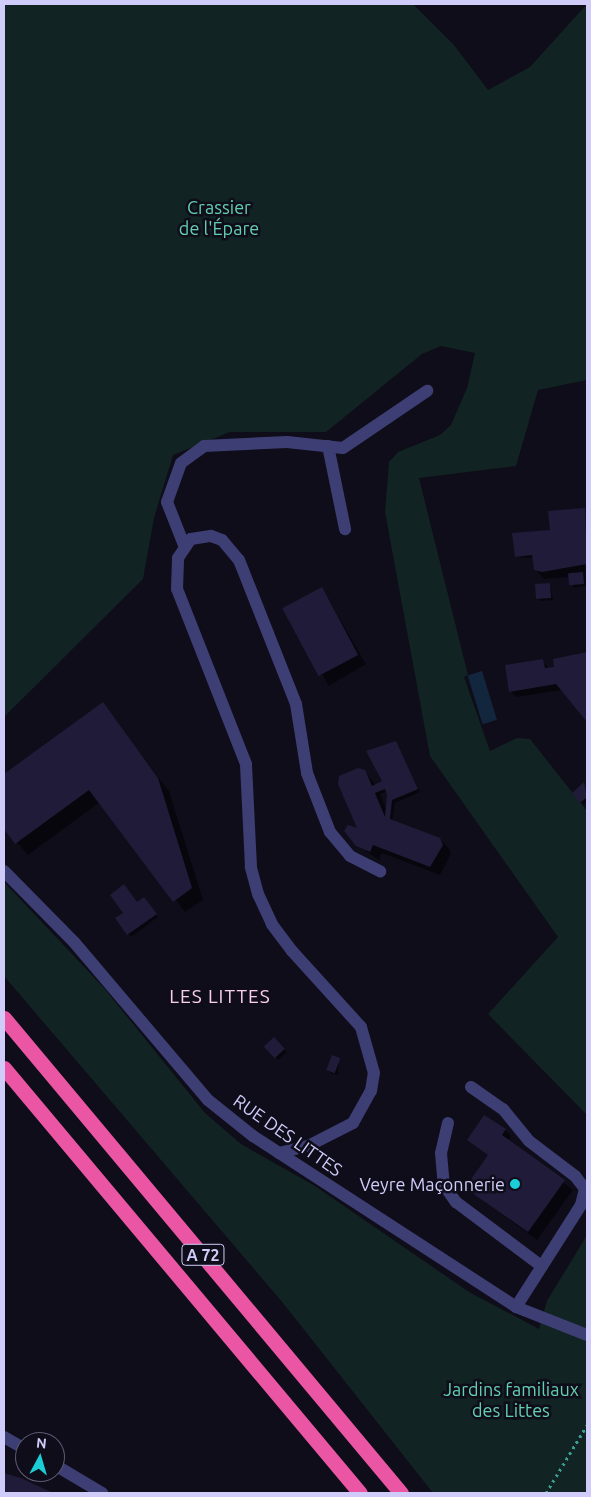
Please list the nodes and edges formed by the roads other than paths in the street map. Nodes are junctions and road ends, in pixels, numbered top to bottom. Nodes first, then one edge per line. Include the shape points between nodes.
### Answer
1 (427, 391) dead end
2 (328, 446) junction
3 (345, 529) dead end
4 (184, 545) junction
5 (4, 871) edge
6 (380, 871) dead end
7 (4, 1018) edge
8 (4, 1068) edge
9 (471, 1087) dead end
10 (448, 1123) dead end
11 (279, 1153) junction
12 (540, 1265) junction
13 (516, 1307) junction
14 (587, 1335) edge
15 (4, 1437) edge
16 (15, 1443) edge
17 (65, 1471) edge
18 (102, 1493) edge
19 (360, 1493) edge
20 (401, 1493) edge

1 - 2 street via 343,448
2 - 3 street
2 - 4 street via 287,442 204,446 181,462 167,502
4 - 6 street via 200,535 211,536 231,547 239,560 296,704 306,773 330,832 350,856
4 - 11 street via 176,572 177,589 246,764 251,867 258,894 292,951 360,1027 374,1072 371,1092 353,1122 310,1145
5 - 11 street, RUE DES LITTES via 106,978 208,1100
7 - 20 highway, A 72
8 - 19 highway, A 72
9 - 12 street via 503,1109 529,1141 575,1176 585,1189 581,1204
10 - 12 street via 441,1153 444,1185 456,1202
11 - 13 street, RUE DES LITTES
12 - 13 street
13 - 14 street, RUE DES LITTES
15 - 16 street
17 - 18 street

